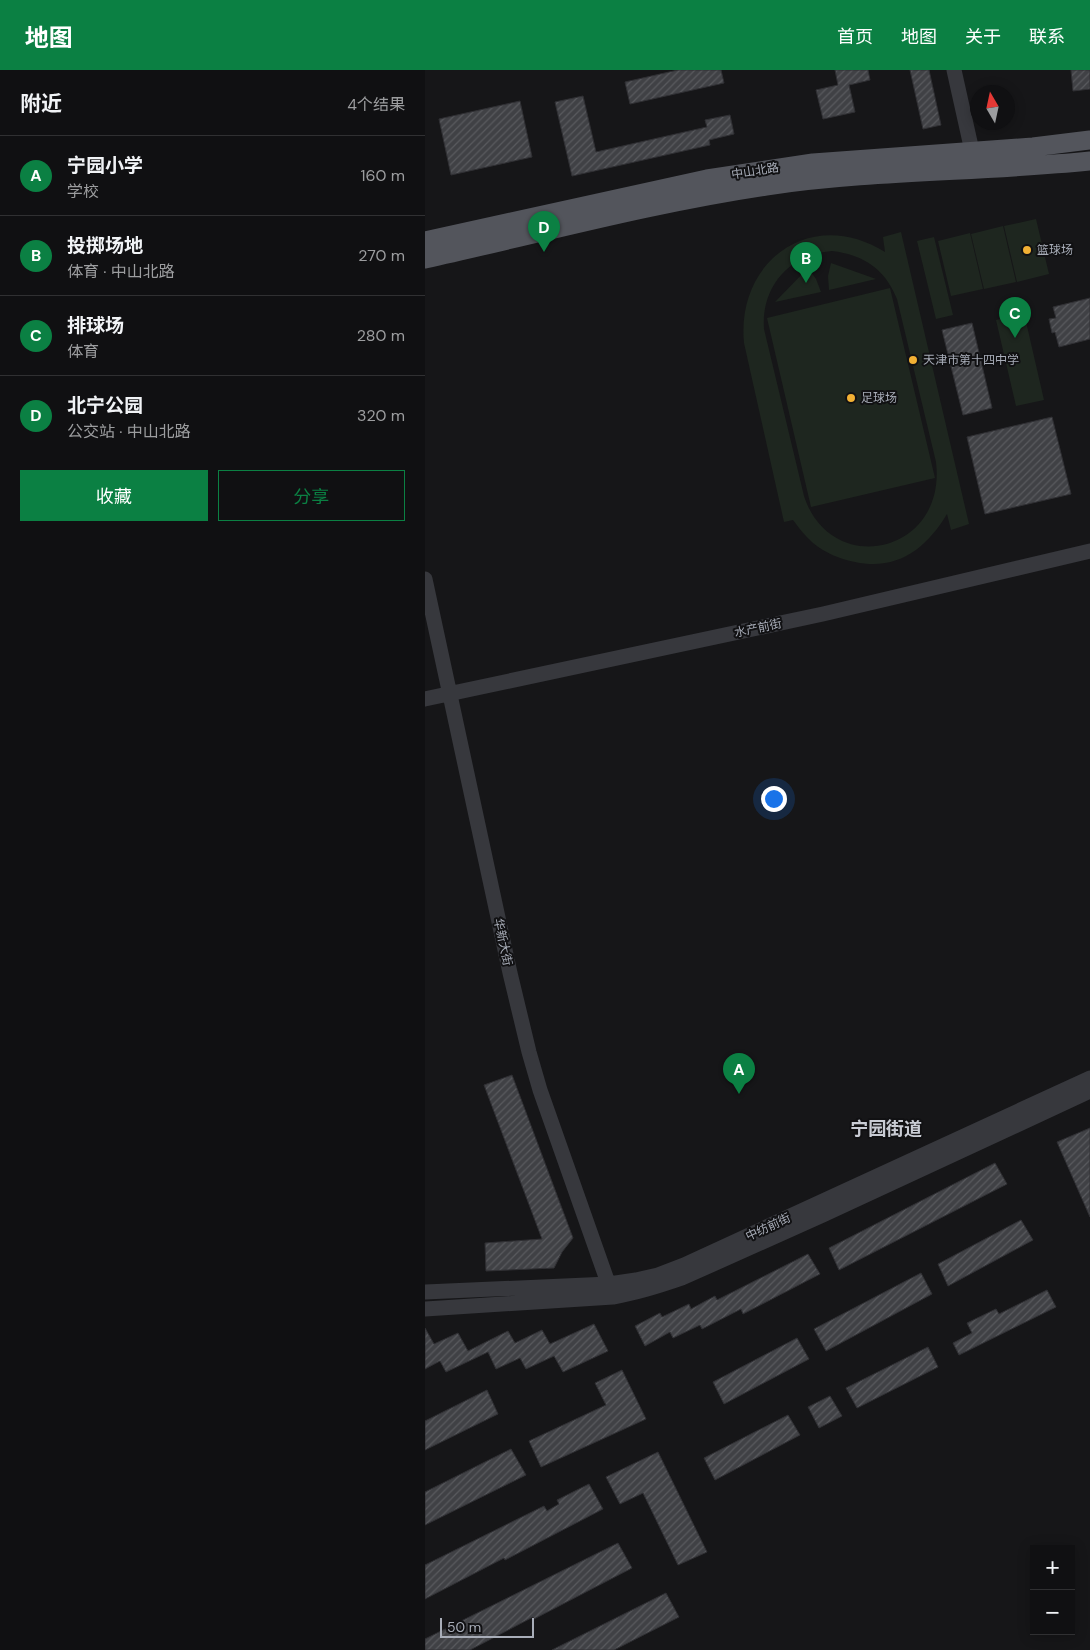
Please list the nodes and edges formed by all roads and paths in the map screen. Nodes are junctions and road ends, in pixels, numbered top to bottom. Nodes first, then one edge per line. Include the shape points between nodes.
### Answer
1 (954, 70) edge
2 (1090, 140) edge
3 (972, 151) junction
4 (1090, 160) edge
5 (425, 241) edge
6 (425, 259) edge
7 (1090, 551) edge
8 (425, 579) edge
9 (449, 694) junction
10 (425, 699) edge
11 (1090, 1078) edge
12 (1090, 1091) edge
13 (611, 1290) junction
14 (425, 1292) edge
15 (425, 1309) edge

1 - 3 street
2 - 3 main road, 中山北路
3 - 5 main road, 中山北路 via 813,163 738,173
4 - 6 main road, 中山北路 via 854,176 767,186 649,207
7 - 9 street, 水产前街 via 823,614
8 - 9 street, 华新大街
9 - 10 street, 水产前街
9 - 13 street, 华新大街 via 529,1052
11 - 13 street, 中纺前街 via 684,1265
12 - 13 street via 682,1278 639,1292
13 - 14 street, 中纺前街
13 - 15 street

